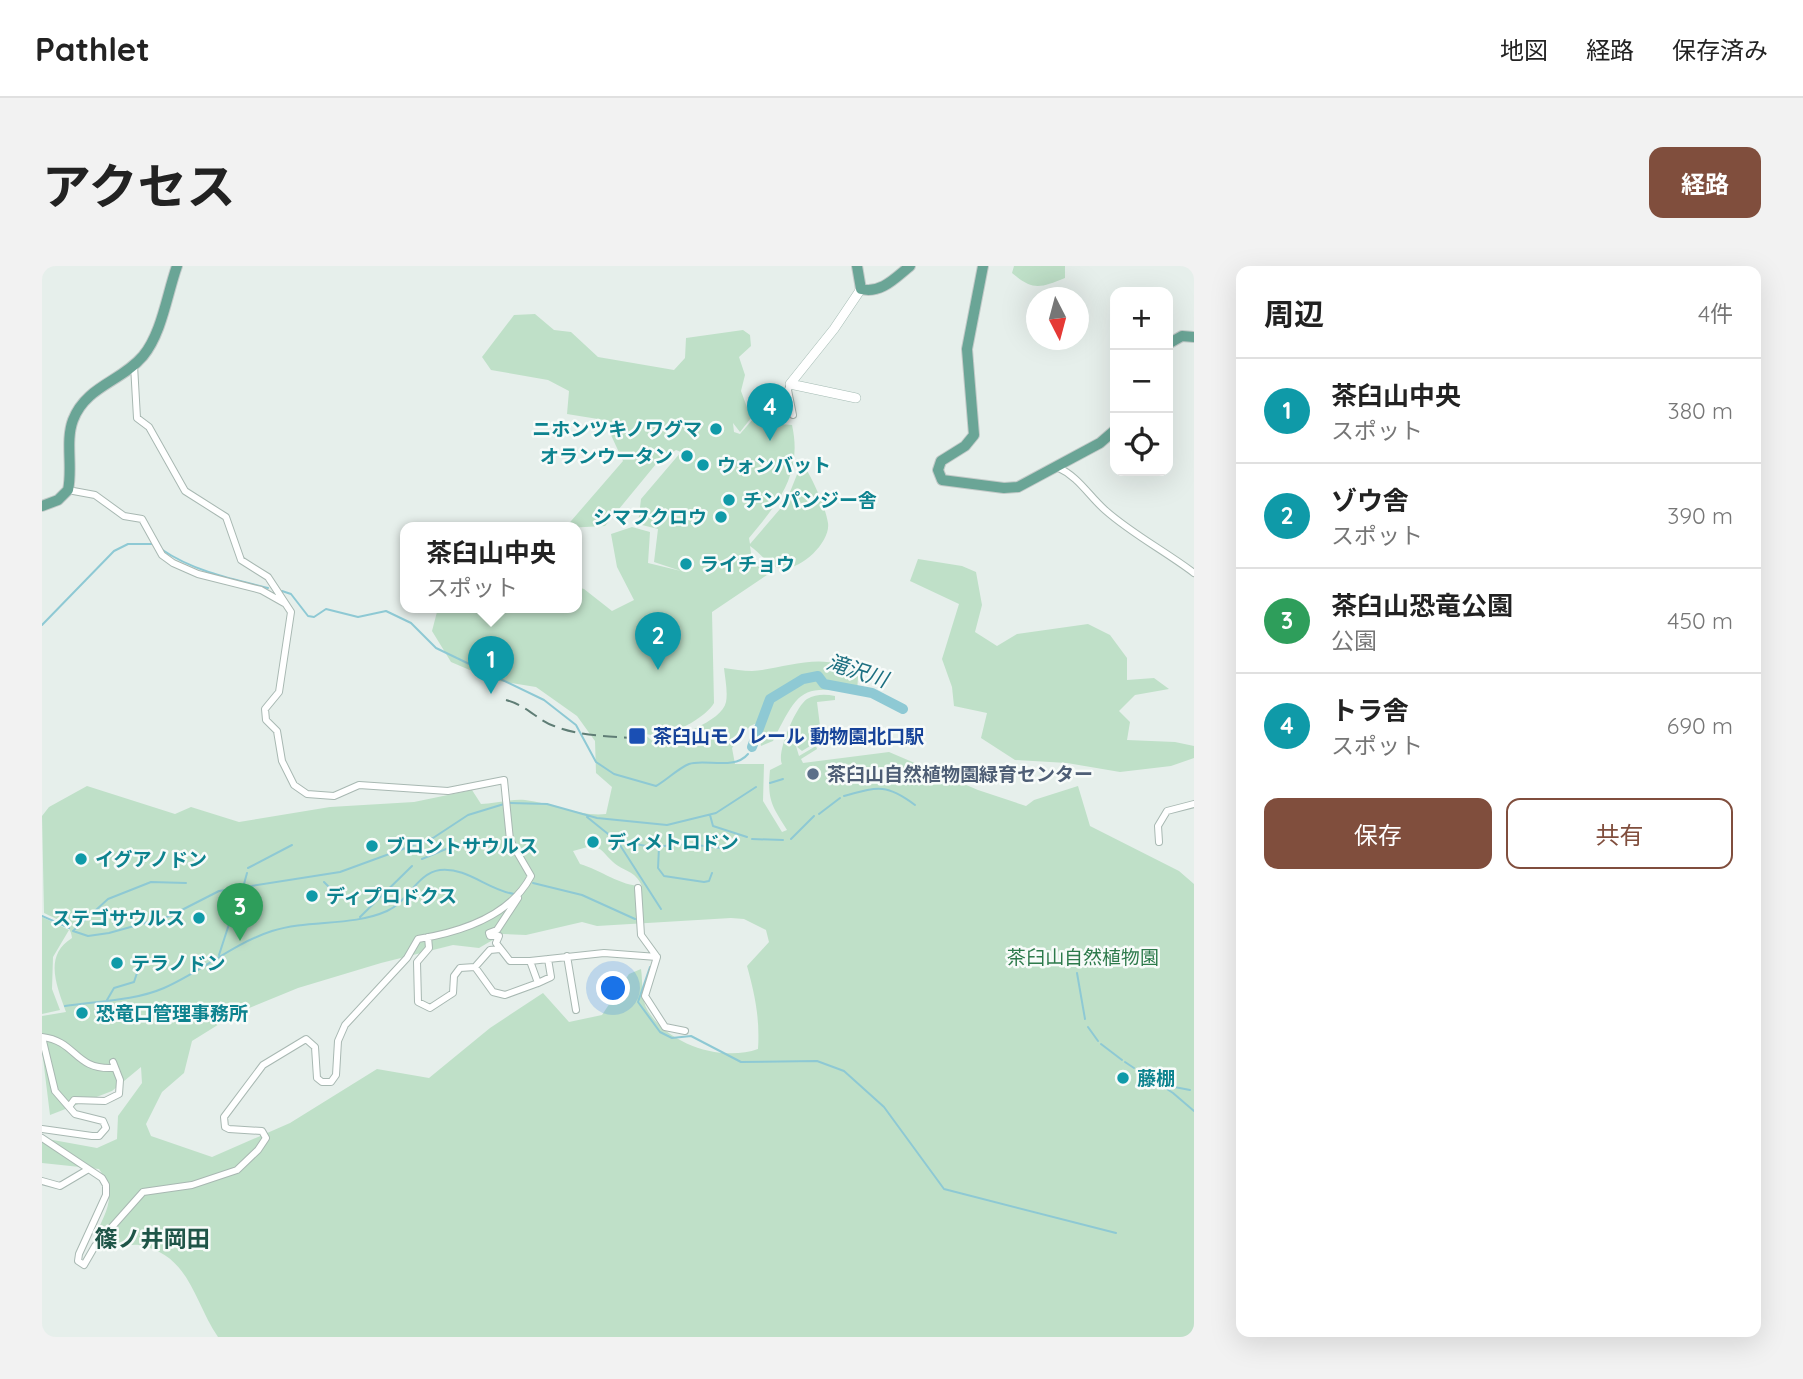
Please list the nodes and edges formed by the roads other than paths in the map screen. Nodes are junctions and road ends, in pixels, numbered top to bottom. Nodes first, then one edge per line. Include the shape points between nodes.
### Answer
1 (177, 266) edge
2 (858, 266) edge
3 (910, 266) edge
4 (983, 266) edge
5 (861, 289) junction
6 (1194, 337) edge
7 (1173, 341) edge
8 (134, 365) junction
9 (790, 384) junction
10 (856, 398) dead end
11 (793, 415) dead end
12 (1110, 434) edge
13 (1058, 467) junction
14 (68, 490) junction
15 (42, 506) edge
16 (1194, 573) edge
17 (286, 604) junction
18 (1194, 804) edge
19 (1159, 842) dead end
20 (638, 888) dead end
21 (518, 898) junction
22 (428, 937) junction
23 (500, 949) junction
24 (567, 956) junction
25 (657, 957) junction
26 (548, 959) junction
27 (530, 961) junction
28 (475, 967) junction
29 (538, 982) junction
30 (576, 1010) dead end
31 (685, 1031) dead end
32 (69, 1107) junction
33 (42, 1129) edge
34 (42, 1138) edge
35 (87, 1170) junction
36 (42, 1181) edge

1 - 8 main road via 152,342
2 - 5 main road
3 - 5 main road via 880,289
4 - 13 main road via 967,349 974,435 941,461 939,474 946,481 1012,488
5 - 9 street
6 - 7 main road
8 - 14 main road via 95,389 80,405 72,423
8 - 17 street via 137,418 149,427 185,491 226,517 241,560 268,578
9 - 10 street
9 - 11 street
12 - 13 main road
13 - 16 street via 1075,475 1122,524
14 - 15 main road
14 - 17 street via 95,495 124,516 142,519 162,555 179,566 261,590
17 - 21 street via 291,619 280,686 265,709 294,785 307,794 334,796 359,785 447,791 504,780 510,841 531,876
18 - 19 street via 1167,811 1158,826
20 - 25 street via 640,935
21 - 22 street via 476,923
21 - 23 street via 497,930 489,933 499,936 496,943
22 - 28 street via 429,948 416,962 418,1002 423,1006 430,1008 453,993 454,976 460,968
22 - 35 street via 418,939 407,958 345,1025 338,1041 335,1079 327,1083 317,1078 312,1041 306,1039 263,1065 224,1117 229,1129 262,1131 266,1138 258,1150 228,1174 143,1192 94,1245 84,1265 78,1261 79,1254 106,1195 102,1178
23 - 27 street via 510,961
23 - 28 street via 490,950
24 - 25 street via 627,952
24 - 26 street
24 - 30 street
25 - 31 street via 647,1003 665,1027
26 - 27 street
26 - 29 street via 551,977
27 - 29 street
28 - 29 street via 488,987 500,995
32 - 32 street via 74,1100 105,1101 119,1094 120,1080 113,1065 88,1066 64,1043 42,1037 51,1084
32 - 33 street via 75,1114 103,1121 106,1128 102,1134
34 - 35 street
35 - 36 street via 60,1186

